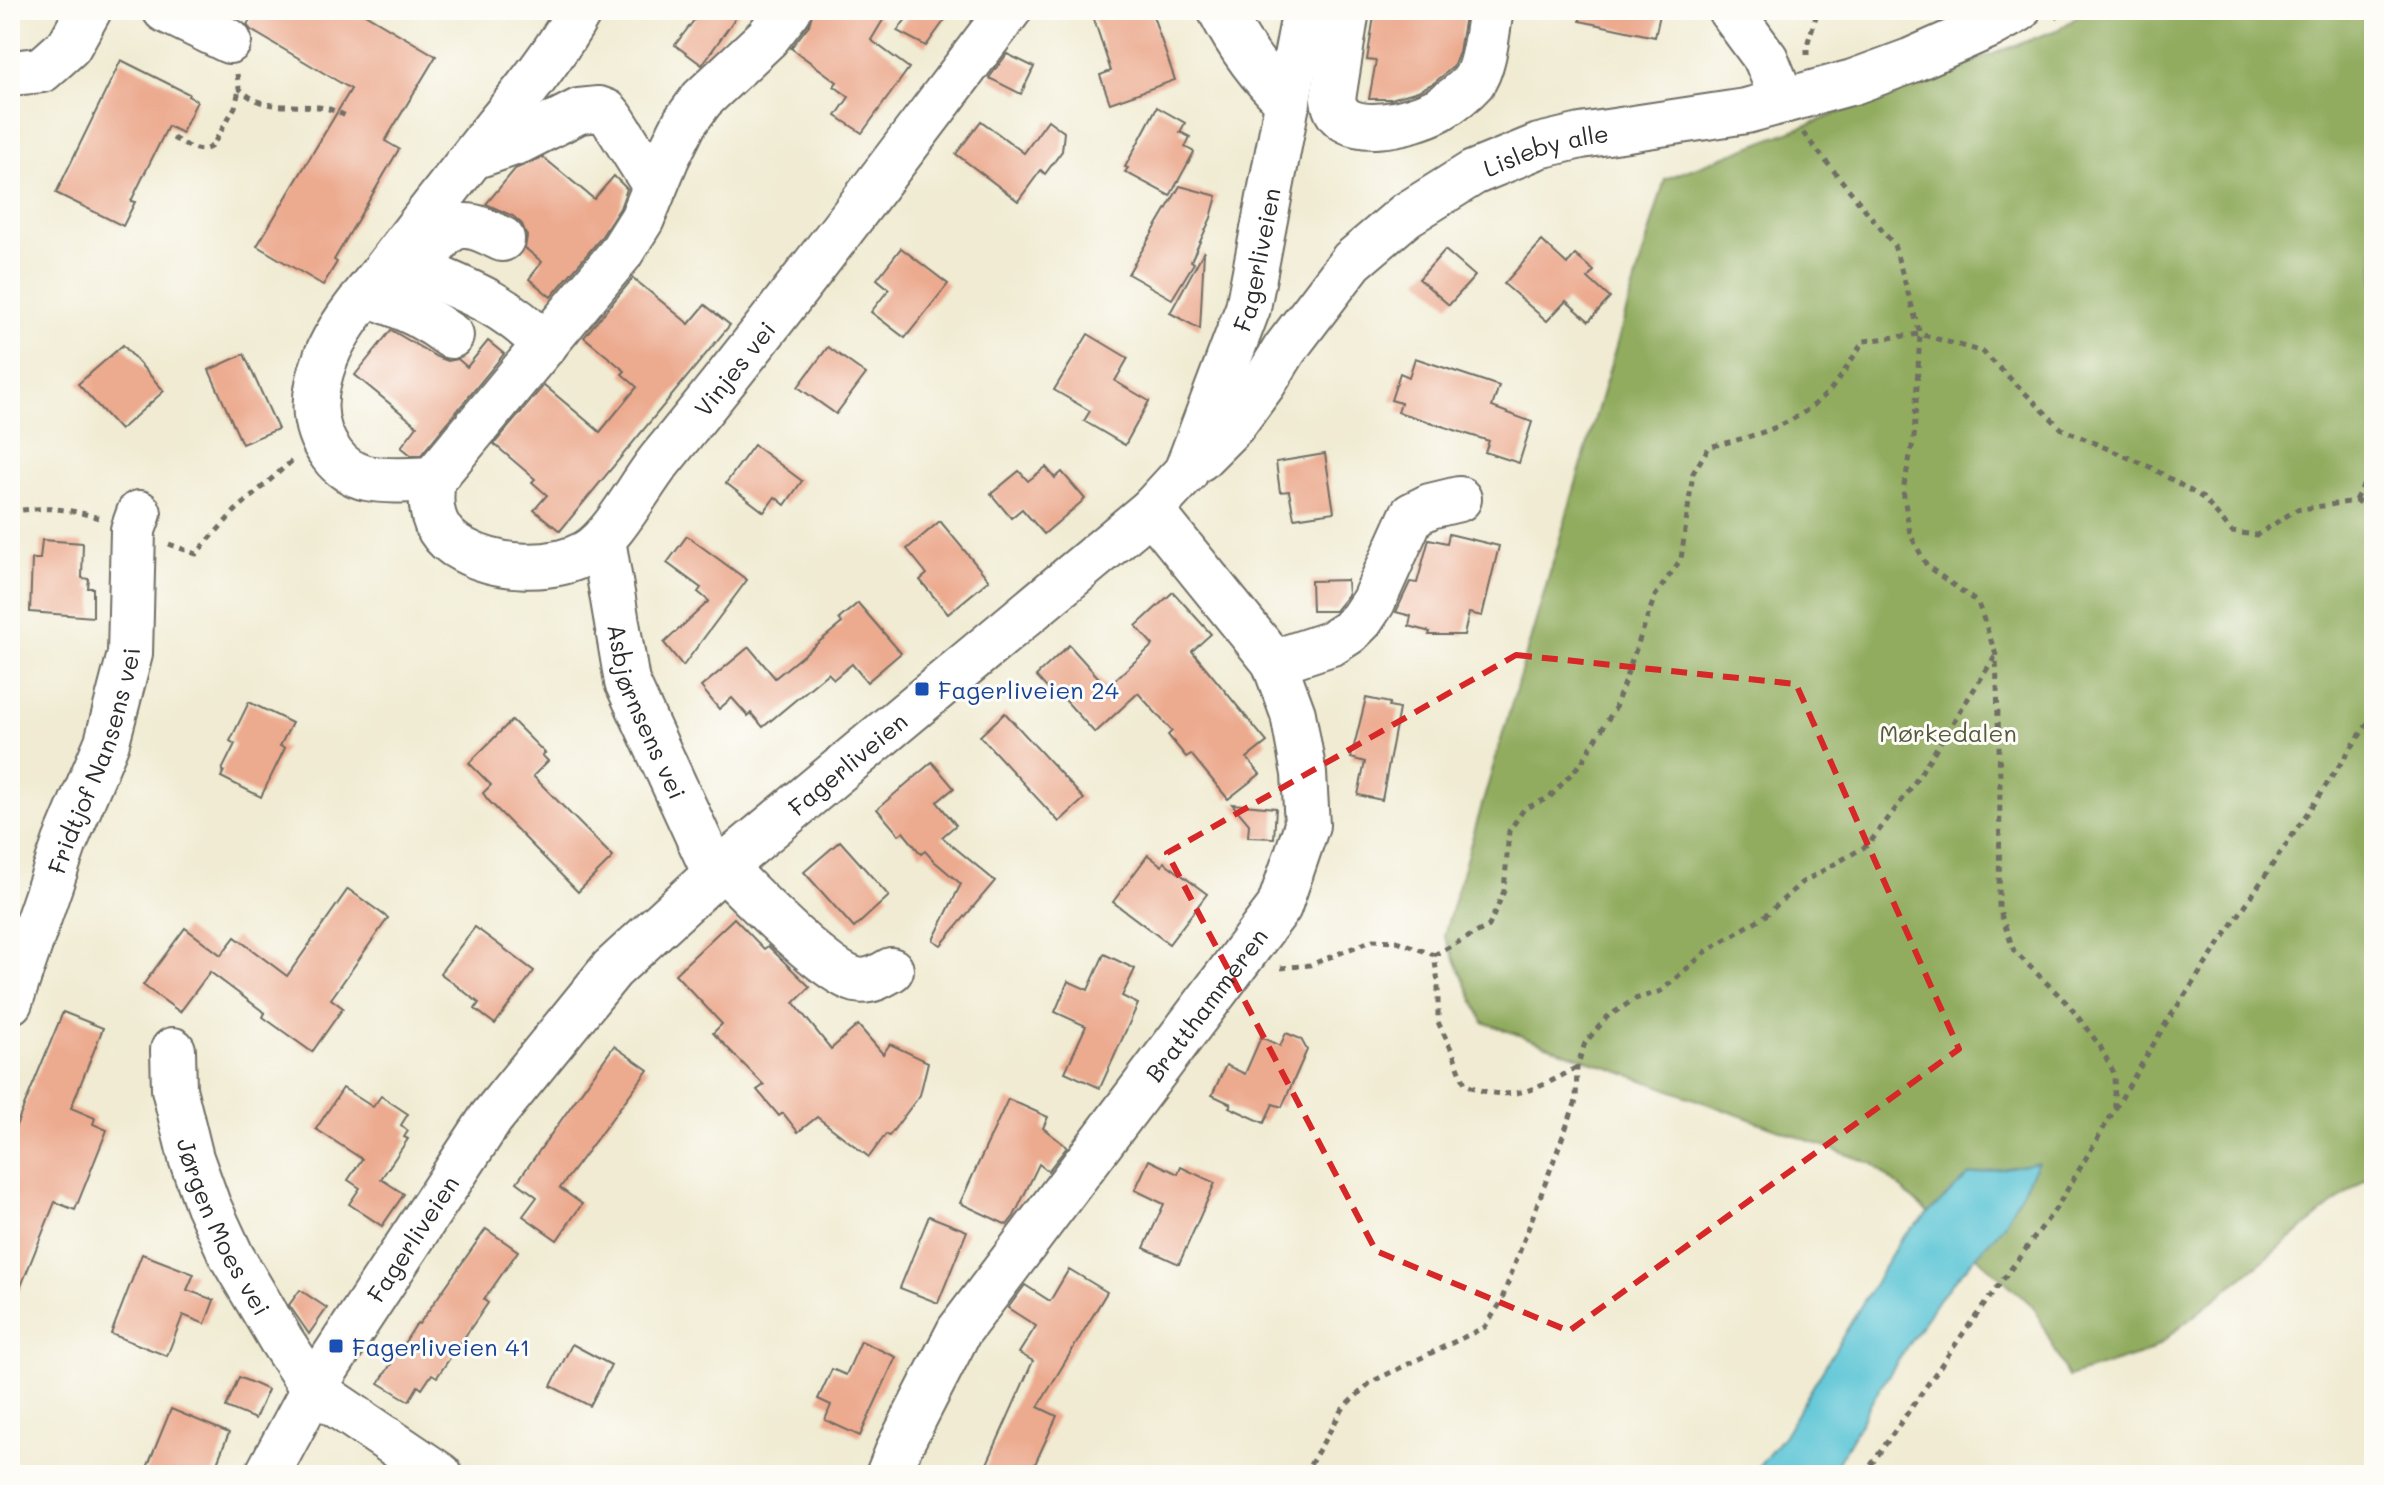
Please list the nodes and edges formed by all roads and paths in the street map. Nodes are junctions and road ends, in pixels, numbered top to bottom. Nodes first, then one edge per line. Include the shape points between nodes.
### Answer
1 (89, 10) edge
2 (165, 10) edge
3 (580, 10) edge
4 (789, 10) edge
5 (1009, 10) edge
6 (1220, 10) edge
7 (1305, 10) edge
8 (1347, 10) edge
9 (1491, 10) edge
10 (1730, 10) edge
11 (2018, 10) edge
12 (229, 41) joint
13 (10, 73) edge
14 (239, 88) junction
15 (1787, 100) junction
16 (1288, 102) junction
17 (348, 117) dead end
18 (173, 138) dead end
19 (473, 157) junction
20 (655, 186) junction
21 (502, 239) dead end
22 (398, 291) junction
23 (1920, 334) junction
24 (451, 336) dead end
25 (545, 345) junction
26 (318, 433) junction
27 (2374, 467) edge
28 (1186, 472) junction
29 (433, 479) junction
30 (1459, 499) dead end
31 (2355, 501) junction
32 (2374, 506) edge
33 (1151, 510) junction
34 (10, 512) edge
35 (136, 521) junction
36 (603, 540) junction
37 (1996, 655) junction
38 (1274, 662) junction
39 (2374, 714) edge
40 (719, 870) junction
41 (1434, 955) junction
42 (1237, 963) junction
43 (891, 970) dead end
44 (10, 1002) edge
45 (173, 1050) dead end
46 (1577, 1067) junction
47 (2115, 1109) junction
48 (313, 1389) junction
49 (267, 1475) edge
50 (440, 1475) edge
51 (888, 1475) edge
52 (1304, 1475) edge
53 (1864, 1475) edge

1 - 13 street via 69,46 42,70
2 - 12 street
3 - 19 street
4 - 20 street via 702,99 685,122
5 - 36 street, Vinjes vei via 646,477
6 - 16 street via 1250,61
7 - 16 street, Fagerliveien
8 - 9 street via 1333,99 1336,113 1360,126 1418,118 1458,96 1480,67
10 - 15 street via 1766,59
11 - 15 street, Lisleby alle via 1910,61
12 - 14 path
14 - 17 path via 265,104 319,107
14 - 18 path via 235,107 208,150
15 - 23 path via 1794,121 1894,245
15 - 28 street, Lisleby alle via 1539,146 1446,189 1352,261 1233,425
16 - 28 street, Fagerliveien via 1248,308
19 - 20 street via 520,141 579,111 599,109 612,118
19 - 22 street
20 - 25 street via 620,254
21 - 22 street via 467,226 452,228
22 - 24 street
22 - 25 street via 482,297 524,323
22 - 26 street via 340,330 319,378
23 - 31 path via 1983,352 2062,429 2150,467 2203,498 2232,532 2257,535 2296,510
23 - 37 path via 1914,437 1903,490 1910,534 1927,566 1978,603
23 - 41 path via 1864,341 1832,387 1797,419 1709,447 1693,473 1681,559 1655,596 1615,708 1582,762 1550,797 1524,809 1509,831 1504,891 1489,926
25 - 29 street
26 - 29 street via 335,459 364,478
26 - 35 path via 304,438 300,453 196,554
27 - 31 path
28 - 33 street, Fagerliveien
29 - 36 street, Vinjes vei via 436,526 444,538 476,557 520,565 567,561
30 - 38 street via 1412,515 1373,602 1349,632
31 - 32 path
33 - 38 street, Bratthammeren
33 - 40 street, Fagerliveien
34 - 35 path via 58,508
35 - 44 street, Fridtjof Nansens vei via 130,654 107,742 65,842
36 - 40 street, Asbjørnsens vei via 627,682
37 - 46 path via 1868,845 1801,883 1661,991 1635,999 1607,1017 1585,1043
37 - 47 path via 1999,909 2014,951 2068,1004 2100,1046 2114,1073
38 - 42 street, Bratthammeren via 1293,714 1307,825 1279,907
39 - 47 path via 2166,1023
40 - 43 street via 845,976 867,980
40 - 48 street, Fagerliveien via 612,969 491,1118
41 - 42 path via 1397,941 1373,940 1310,965 1276,969
41 - 46 path via 1438,1022 1465,1084 1482,1092 1512,1094 1540,1088
42 - 51 street, Bratthammeren via 959,1331
45 - 48 street, Jørgen Moes vei via 180,1118 208,1205 238,1268
46 - 52 path via 1576,1101 1500,1304 1485,1327 1371,1382 1344,1407
47 - 53 path via 2057,1207
48 - 49 street, Fagerliveien
48 - 50 street

